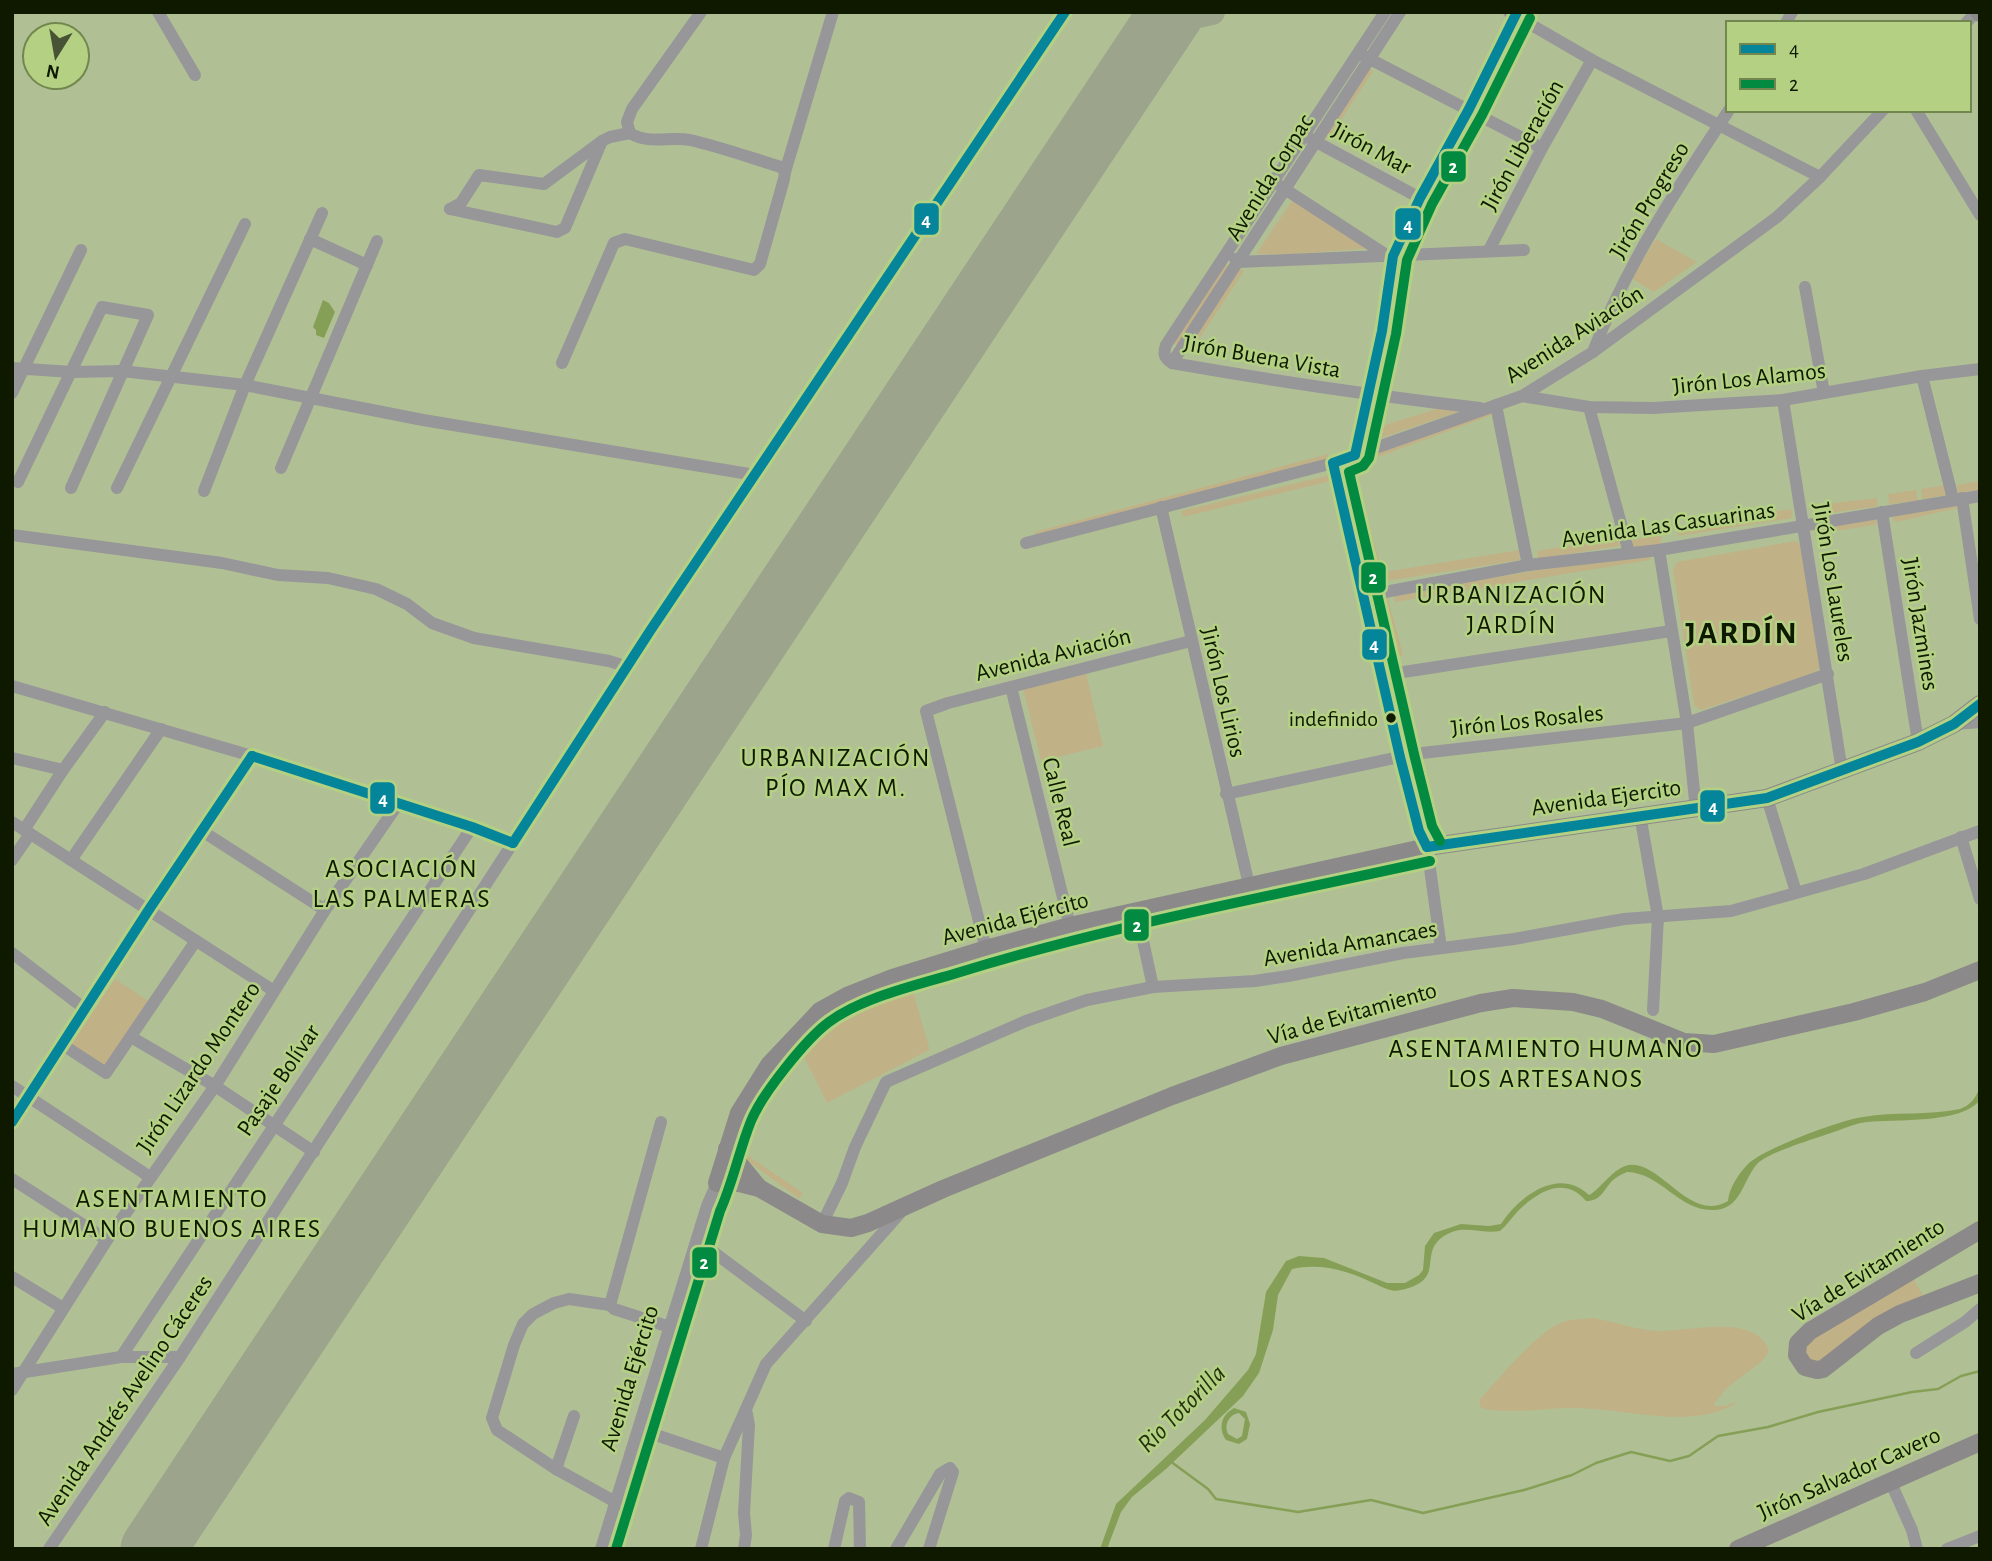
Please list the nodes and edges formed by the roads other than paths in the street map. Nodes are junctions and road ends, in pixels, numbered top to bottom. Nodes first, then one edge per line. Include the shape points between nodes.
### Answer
1 (158, 12) edge
2 (701, 12) edge
3 (833, 12) edge
4 (1065, 12) edge
5 (1385, 12) edge
6 (1400, 12) edge
7 (1514, 13) edge
8 (1364, 56) junction
9 (1592, 60) junction
10 (195, 75) dead end
11 (1469, 109) junction
12 (1728, 112) edge
13 (1881, 112) edge
14 (1917, 112) edge
15 (1719, 125) junction
16 (630, 133) junction
17 (1310, 139) junction
18 (602, 141) junction
19 (1542, 148) junction
20 (785, 172) junction
21 (1820, 177) junction
22 (1279, 185) junction
23 (1420, 198) junction
24 (322, 213) dead end
25 (1980, 215) edge
26 (245, 224) dead end
27 (310, 239) junction
28 (377, 241) dead end
29 (81, 250) dead end
30 (1489, 250) junction
31 (1524, 250) dead end
32 (1227, 254) junction
33 (1391, 256) junction
34 (1239, 262) junction
35 (367, 265) junction
36 (1805, 287) dead end
37 (1593, 352) junction
38 (1168, 358) junction
39 (562, 363) dead end
40 (18, 369) edge
41 (1980, 369) edge
42 (122, 371) junction
43 (72, 372) junction
44 (170, 375) junction
45 (1922, 376) junction
46 (245, 386) junction
47 (12, 393) edge
48 (1824, 393) junction
49 (1368, 396) junction
50 (1522, 396) junction
51 (312, 399) junction
52 (1783, 400) junction
53 (1490, 407) junction
54 (1589, 407) junction
55 (1344, 459) junction
56 (281, 468) dead end
57 (755, 475) junction
58 (18, 482) dead end
59 (71, 488) dead end
60 (117, 488) dead end
61 (204, 491) dead end
62 (1980, 496) edge
63 (1958, 498) junction
64 (1161, 507) junction
65 (1882, 512) junction
66 (1803, 525) junction
67 (12, 535) edge
68 (1026, 543) dead end
69 (1658, 550) junction
70 (1629, 553) junction
71 (1528, 565) junction
72 (1369, 594) junction
73 (1980, 619) edge
74 (1671, 631) junction
75 (1191, 641) junction
76 (628, 667) junction
77 (1828, 674) junction
78 (1387, 675) junction
79 (12, 686) edge
80 (1011, 687) junction
81 (1980, 704) edge
82 (105, 712) junction
83 (1980, 722) edge
84 (1687, 723) junction
85 (1954, 724) junction
86 (161, 729) junction
87 (1918, 742) junction
88 (1407, 755) junction
89 (252, 756) junction
90 (12, 758) edge
91 (63, 770) junction
92 (1842, 771) junction
93 (1226, 794) junction
94 (1767, 798) junction
95 (398, 804) junction
96 (1696, 810) junction
97 (1640, 815) junction
98 (12, 822) edge
99 (472, 827) junction
100 (202, 831) junction
101 (1980, 831) edge
102 (27, 832) junction
103 (1961, 837) junction
104 (513, 843) junction
105 (1427, 847) junction
106 (12, 860) edge
107 (71, 860) junction
108 (1249, 885) junction
109 (1796, 892) junction
110 (1980, 899) edge
111 (325, 910) junction
112 (148, 911) junction
113 (1137, 913) junction
114 (1658, 917) junction
115 (1070, 926) junction
116 (195, 942) junction
117 (986, 948) junction
118 (1441, 948) junction
119 (12, 953) edge
120 (1980, 970) edge
121 (1153, 987) junction
122 (274, 992) junction
123 (85, 1009) junction
124 (1653, 1010) dead end
125 (131, 1037) junction
126 (63, 1045) junction
127 (12, 1086) edge
128 (215, 1086) junction
129 (28, 1097) junction
130 (12, 1122) edge
131 (661, 1122) dead end
132 (273, 1125) junction
133 (727, 1149) junction
134 (314, 1152) junction
135 (150, 1177) junction
136 (12, 1179) edge
137 (717, 1183) junction
138 (759, 1188) junction
139 (904, 1208) junction
140 (822, 1224) junction
141 (1980, 1230) edge
142 (107, 1240) junction
143 (705, 1245) junction
144 (12, 1277) edge
145 (1980, 1283) edge
146 (610, 1305) junction
147 (63, 1308) junction
148 (1980, 1309) edge
149 (806, 1321) junction
150 (675, 1329) junction
151 (1916, 1353) dead end
152 (121, 1357) junction
153 (180, 1357) junction
154 (12, 1365) edge
155 (18, 1373) edge
156 (12, 1390) edge
157 (746, 1409) junction
158 (574, 1416) dead end
159 (649, 1433) junction
160 (1980, 1442) edge
161 (1980, 1453) edge
162 (724, 1458) junction
163 (556, 1469) junction
164 (1893, 1487) junction
165 (616, 1502) junction
166 (627, 1509) junction
167 (1794, 1530) junction
168 (1980, 1536) edge
169 (49, 1549) edge
170 (601, 1549) edge
171 (616, 1549) edge
172 (701, 1549) edge
173 (744, 1549) edge
174 (834, 1549) edge
175 (860, 1549) edge
176 (896, 1549) edge
177 (929, 1549) edge
178 (1738, 1549) edge
179 (1760, 1549) edge
180 (1917, 1549) edge
181 (1947, 1549) edge

1 - 10 street
2 - 16 street via 632,109 627,122
3 - 20 street
4 - 57 street, Avenida Andrés Avelino Cáceres
5 - 8 street, Avenida Corpac
6 - 8 street, Avenida Corpac
7 - 9 street
7 - 11 street
8 - 11 street
8 - 17 street, Avenida Corpac
9 - 15 street
9 - 19 street, Jirón Liberación
11 - 19 street
11 - 23 street
12 - 15 street, Jirón Progreso
13 - 21 street, Avenida Aviación
14 - 25 street
15 - 21 street
15 - 37 street, Jirón Progreso via 1658,220 1609,309
16 - 18 street
16 - 20 street via 648,140 687,139
17 - 22 street, Avenida Corpac
17 - 23 street, Jirón Mar
18 - 18 street via 544,184 479,175 461,203 450,209 557,232 565,228
19 - 30 street, Jirón Liberación
20 - 39 street via 760,264 754,270 625,239 614,243
21 - 37 street, Avenida Aviación via 1777,217
22 - 32 street, Avenida Corpac
22 - 33 street
22 - 34 street, Avenida Corpac
23 - 33 street
24 - 27 street
26 - 44 street
27 - 35 street
27 - 46 street
28 - 35 street
29 - 40 street
30 - 31 street
30 - 33 street
32 - 34 street
32 - 38 street, Avenida Corpac via 1166,345
33 - 34 street
33 - 49 street
34 - 38 street, Avenida Corpac
35 - 51 street
36 - 48 street
37 - 50 street, Avenida Aviación
38 - 49 street, Jirón Buena Vista
40 - 43 street
40 - 47 street
41 - 45 street, Jirón Los Alamos
42 - 43 street
42 - 43 street via 148,315 102,307
42 - 44 street
42 - 59 street
43 - 58 street
44 - 46 street
44 - 60 street
45 - 48 street, Jirón Los Alamos
45 - 63 street
46 - 51 street
46 - 61 street
48 - 52 street, Jirón Los Alamos
49 - 53 street, Jirón Buena Vista
49 - 55 street
50 - 53 street, Avenida Aviación
50 - 54 street, Jirón Los Alamos
51 - 56 street
51 - 57 street
52 - 54 street, Jirón Los Alamos
52 - 66 street, Jirón Los Laureles
53 - 55 street, Avenida Aviación
53 - 71 street
54 - 70 street
55 - 64 street, Avenida Aviación
55 - 72 street
57 - 76 street, Avenida Andrés Avelino Cáceres
62 - 63 street, Avenida Las Casuarinas
63 - 65 street, Avenida Las Casuarinas
63 - 73 street
64 - 68 street, Avenida Aviación
64 - 75 street, Jirón Los Lirios
65 - 66 street, Avenida Las Casuarinas
65 - 87 street, Jirón Jazmines
66 - 69 street, Avenida Las Casuarinas
66 - 77 street, Jirón Los Laureles
67 - 76 street via 222,563 278,575 328,578 376,589 432,623 474,638
69 - 70 street, Avenida Las Casuarinas
69 - 74 street
70 - 71 street, Avenida Las Casuarinas
71 - 72 street, Avenida Las Casuarinas
72 - 78 street
74 - 78 street
74 - 84 street
75 - 80 street, Avenida Aviación
75 - 93 street, Jirón Los Lirios
76 - 104 street, Avenida Andrés Avelino Cáceres
77 - 84 street, Jirón Los Rosales
77 - 92 street, Jirón Los Laureles
78 - 88 street
79 - 82 street
80 - 115 street, Calle Real
80 - 117 street, Avenida Aviación via 926,711
81 - 85 highway, Avenida Ejercito
82 - 86 street
82 - 91 street
83 - 85 street
84 - 88 street, Jirón Los Rosales
84 - 96 street
85 - 87 highway, Avenida Ejercito
86 - 89 street
86 - 107 street
87 - 92 highway, Avenida Ejercito
88 - 93 street, Jirón Los Rosales
88 - 105 street via 1430,829
89 - 95 street
89 - 100 street
90 - 91 street
91 - 102 street
92 - 94 highway, Avenida Ejercito
93 - 108 street, Jirón Los Lirios
94 - 96 highway, Avenida Ejercito
94 - 109 street
95 - 99 street
95 - 111 street, Jirón Lizardo Montero
96 - 97 highway, Avenida Ejercito
97 - 105 highway, Avenida Ejercito
97 - 114 street
98 - 102 street
99 - 104 street
99 - 132 street, Pasaje Bolívar
100 - 111 street
100 - 112 street
101 - 103 street, Avenida Amancaes
102 - 106 street
102 - 107 street
103 - 109 street, Avenida Amancaes via 1864,874
103 - 110 street
104 - 134 street, Avenida Andrés Avelino Cáceres
105 - 108 highway, Avenida Ejército
105 - 118 street
107 - 112 street
108 - 113 highway, Avenida Ejército
109 - 114 street, Avenida Amancaes via 1731,911
111 - 122 street, Jirón Lizardo Montero
112 - 116 street
112 - 123 street
113 - 115 highway, Avenida Ejército
113 - 121 street
114 - 118 street, Avenida Amancaes
114 - 124 street
115 - 117 highway, Avenida Ejército
116 - 122 street
116 - 125 street
117 - 133 highway, Avenida Ejército via 892,978 820,1011 769,1066 739,1114
118 - 121 street, Avenida Amancaes via 1255,981
119 - 123 street
120 - 139 highway, Vía de Evitamiento via 1926,992 1714,1044 1684,1042 1573,1002 1513,998 1481,1003 1281,1056 1172,1096
121 - 140 street, Avenida Amancaes via 1087,1000 1026,1021 886,1082
122 - 128 street, Jirón Lizardo Montero
123 - 126 street
125 - 126 street via 106,1073
125 - 128 street
126 - 129 street
127 - 129 street
128 - 132 street
128 - 135 street, Jirón Lizardo Montero
129 - 130 street
129 - 135 street
131 - 146 street
132 - 134 street
132 - 152 street, Pasaje Bolívar
133 - 137 highway, Avenida Ejército
133 - 138 highway, Vía de Evitamiento
134 - 153 street, Avenida Andrés Avelino Cáceres
135 - 142 street, Jirón Lizardo Montero
136 - 142 street
137 - 138 highway, Vía de Evitamiento
137 - 143 street, Avenida Ejército via 718,1200
137 - 150 street, Avenida Ejército
138 - 140 highway, Vía de Evitamiento
139 - 140 highway, Vía de Evitamiento via 851,1228
139 - 149 street
141 - 145 highway, Vía de Evitamiento via 1810,1331 1798,1343 1800,1363 1809,1369 1823,1369 1878,1326
142 - 147 street, Jirón Lizardo Montero
143 - 149 street
143 - 150 street, Avenida Ejército
144 - 147 street
146 - 150 street
146 - 163 street via 569,1299 533,1314 523,1324 506,1367 494,1425
147 - 155 street, Jirón Lizardo Montero
148 - 151 street
149 - 157 street via 766,1364
150 - 159 street, Avenida Ejército
150 - 165 street, Avenida Ejército
152 - 153 street
152 - 155 street
153 - 169 street, Avenida Andrés Avelino Cáceres
154 - 155 street
155 - 156 street, Jirón Lizardo Montero
157 - 162 street
157 - 173 street
158 - 163 street
159 - 162 street
159 - 166 street, Avenida Ejército
160 - 164 highway, Jirón Salvador Cavero
161 - 164 highway, Jirón Salvador Cavero
162 - 172 street
163 - 165 street
164 - 167 highway, Jirón Salvador Cavero
164 - 180 street
165 - 166 street
165 - 170 street, Avenida Ejército
166 - 171 street, Avenida Ejército
167 - 178 highway, Jirón Salvador Cavero
167 - 179 highway, Jirón Salvador Cavero
168 - 181 street
174 - 175 street via 849,1498 859,1502
176 - 177 street via 940,1474 950,1468 953,1472

